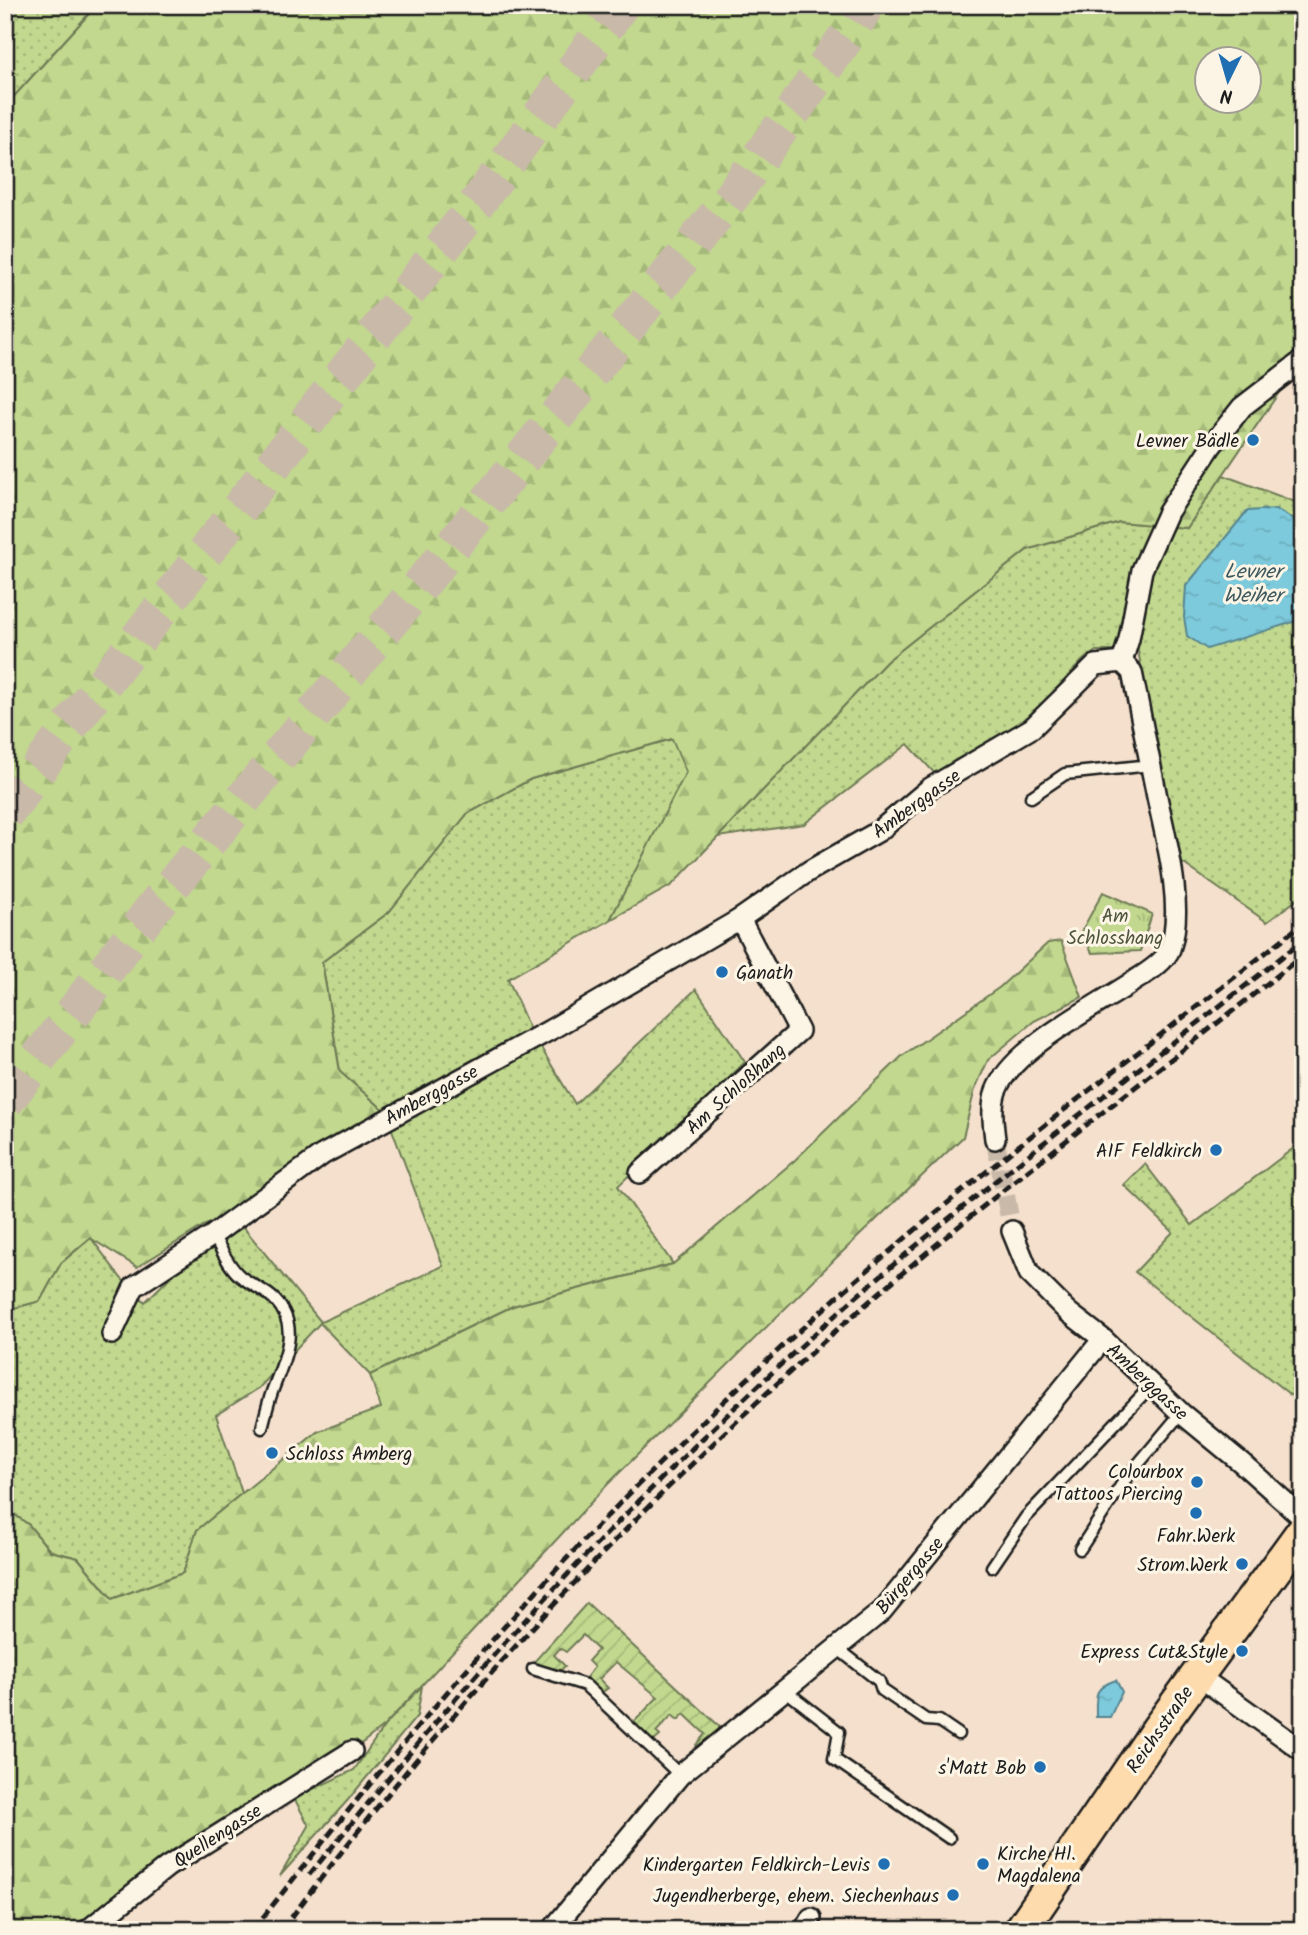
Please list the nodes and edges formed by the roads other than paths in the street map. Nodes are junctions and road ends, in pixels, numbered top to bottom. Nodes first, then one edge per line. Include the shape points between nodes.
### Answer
1 (1303, 360) edge
2 (1122, 662) junction
3 (1151, 765) junction
4 (1031, 797) dead end
5 (740, 919) junction
6 (995, 1139) tunnel mouth
7 (640, 1173) dead end
8 (1012, 1231) tunnel mouth
9 (214, 1235) junction
10 (112, 1334) dead end
11 (1103, 1339) junction
12 (1152, 1385) junction
13 (1181, 1413) junction
14 (262, 1428) dead end
15 (1303, 1518) edge
16 (1303, 1531) edge
17 (1080, 1549) dead end
18 (992, 1567) dead end
19 (837, 1648) junction
20 (533, 1669) dead end
21 (1197, 1675) junction
22 (786, 1691) junction
23 (958, 1734) dead end
24 (352, 1751) dead end
25 (1303, 1751) edge
26 (680, 1774) junction
27 (949, 1838) dead end
28 (88, 1930) edge
29 (552, 1930) edge
30 (1021, 1930) edge

1 - 2 street via 1242,407 1168,512 1142,570
2 - 3 street via 1132,672
2 - 5 street, Amberggasse via 1096,665 1032,727 930,788 879,831
3 - 4 lane via 1065,774
3 - 6 street via 1171,863 1175,915 1169,952 1146,973 1015,1062 996,1093
5 - 7 street, Am Schloßhang via 799,1031
5 - 9 street, Amberggasse via 322,1155
8 - 11 street, Amberggasse via 1029,1273
9 - 10 street, Amberggasse via 134,1287
9 - 14 lane via 238,1275 275,1300 287,1317 287,1353
11 - 12 street, Amberggasse
11 - 19 street, Bürgergasse via 882,1611
12 - 13 street, Amberggasse
12 - 18 lane via 1026,1517
13 - 15 street, Amberggasse
13 - 17 lane via 1124,1481
16 - 21 main road, Reichsstraße
19 - 22 street, Bürgergasse
19 - 23 lane via 880,1681 883,1690 926,1720 939,1721
20 - 26 lane via 585,1685
21 - 25 street
21 - 30 main road, Reichsstraße
22 - 26 street, Bürgergasse
22 - 27 lane via 839,1732 834,1759
24 - 28 street, Quellengasse via 167,1867
26 - 29 street, Bürgergasse

